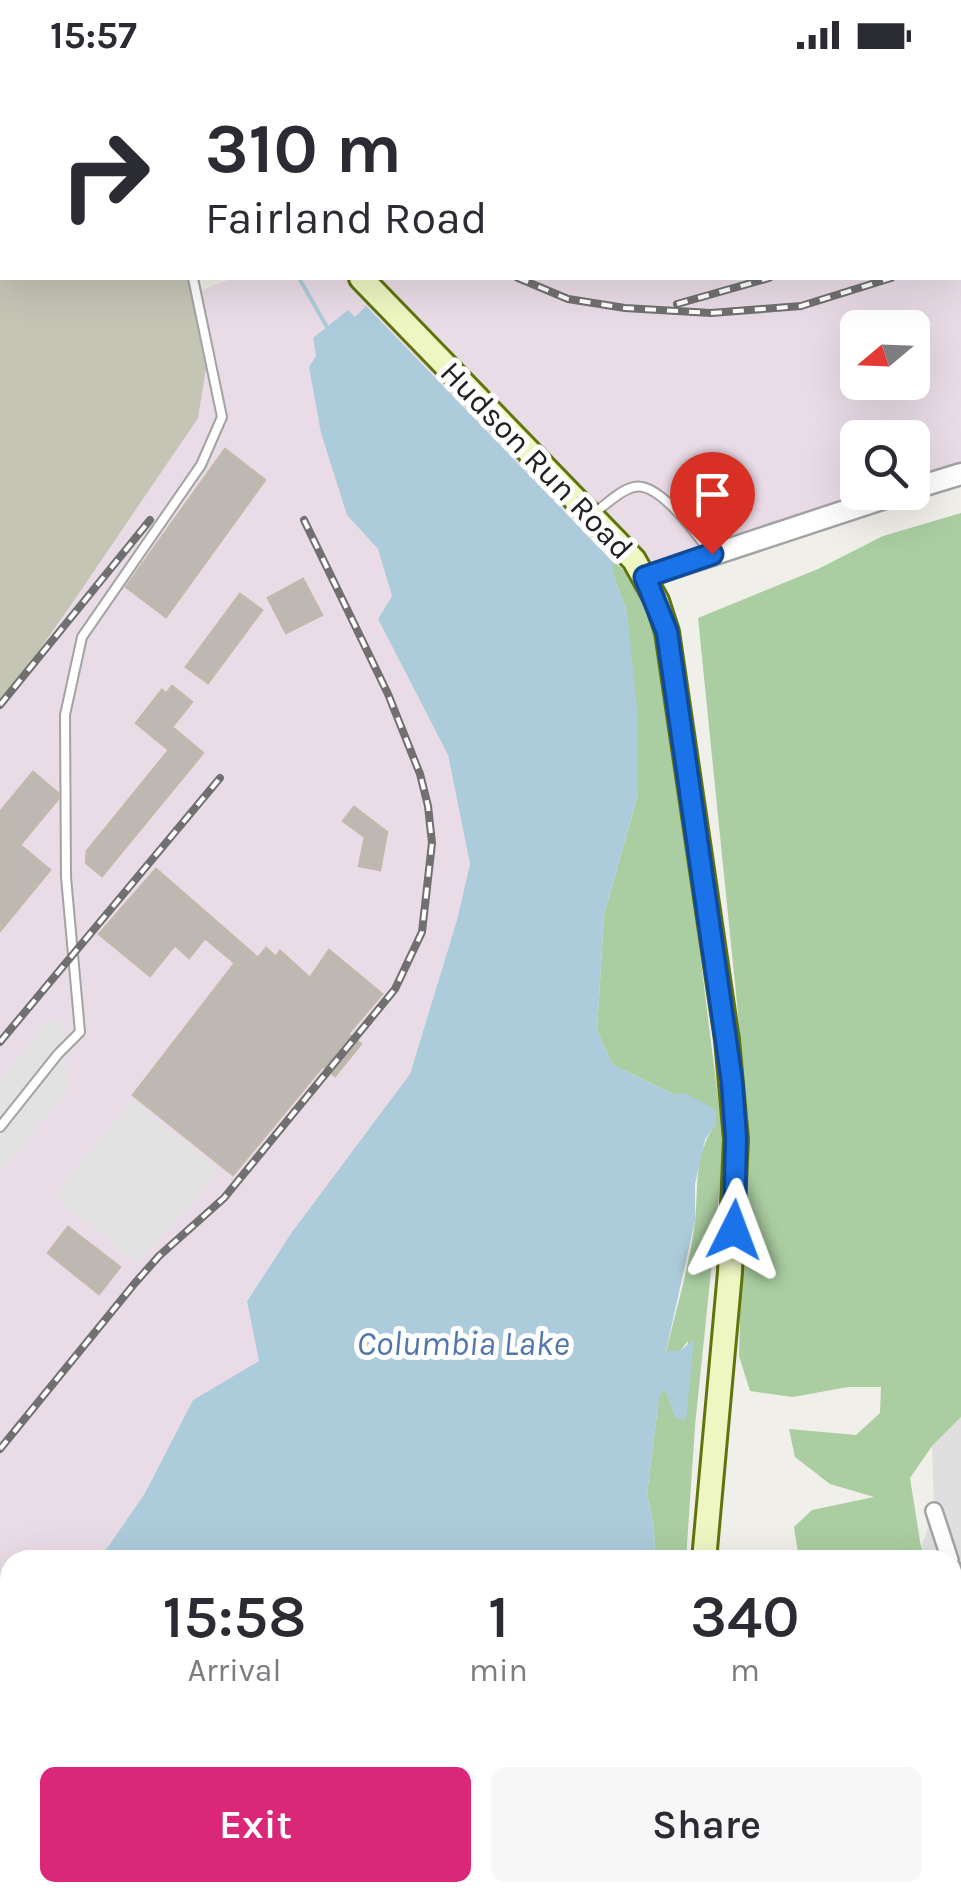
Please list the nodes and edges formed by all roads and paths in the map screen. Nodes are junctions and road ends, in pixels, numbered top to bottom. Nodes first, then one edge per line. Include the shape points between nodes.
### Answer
1 (193, 280) edge
2 (363, 280) edge
3 (961, 474) edge
4 (930, 484) edge
5 (848, 510) edge
6 (591, 515) junction
7 (712, 554) junction
8 (645, 577) junction
9 (0, 1126) edge
10 (934, 1511) dead end
11 (705, 1550) edge
12 (947, 1550) edge

1 - 9 lane via 222,417 201,464 82,636 65,715 66,877 80,1032
2 - 6 main road, Hudson Run Road
3 - 4 street
5 - 7 street
6 - 7 lane via 629,488 648,488 686,520
6 - 8 main road, Hudson Run Road
7 - 8 street
8 - 11 main road, Hudson Run Road via 670,651 736,1138
10 - 12 street

